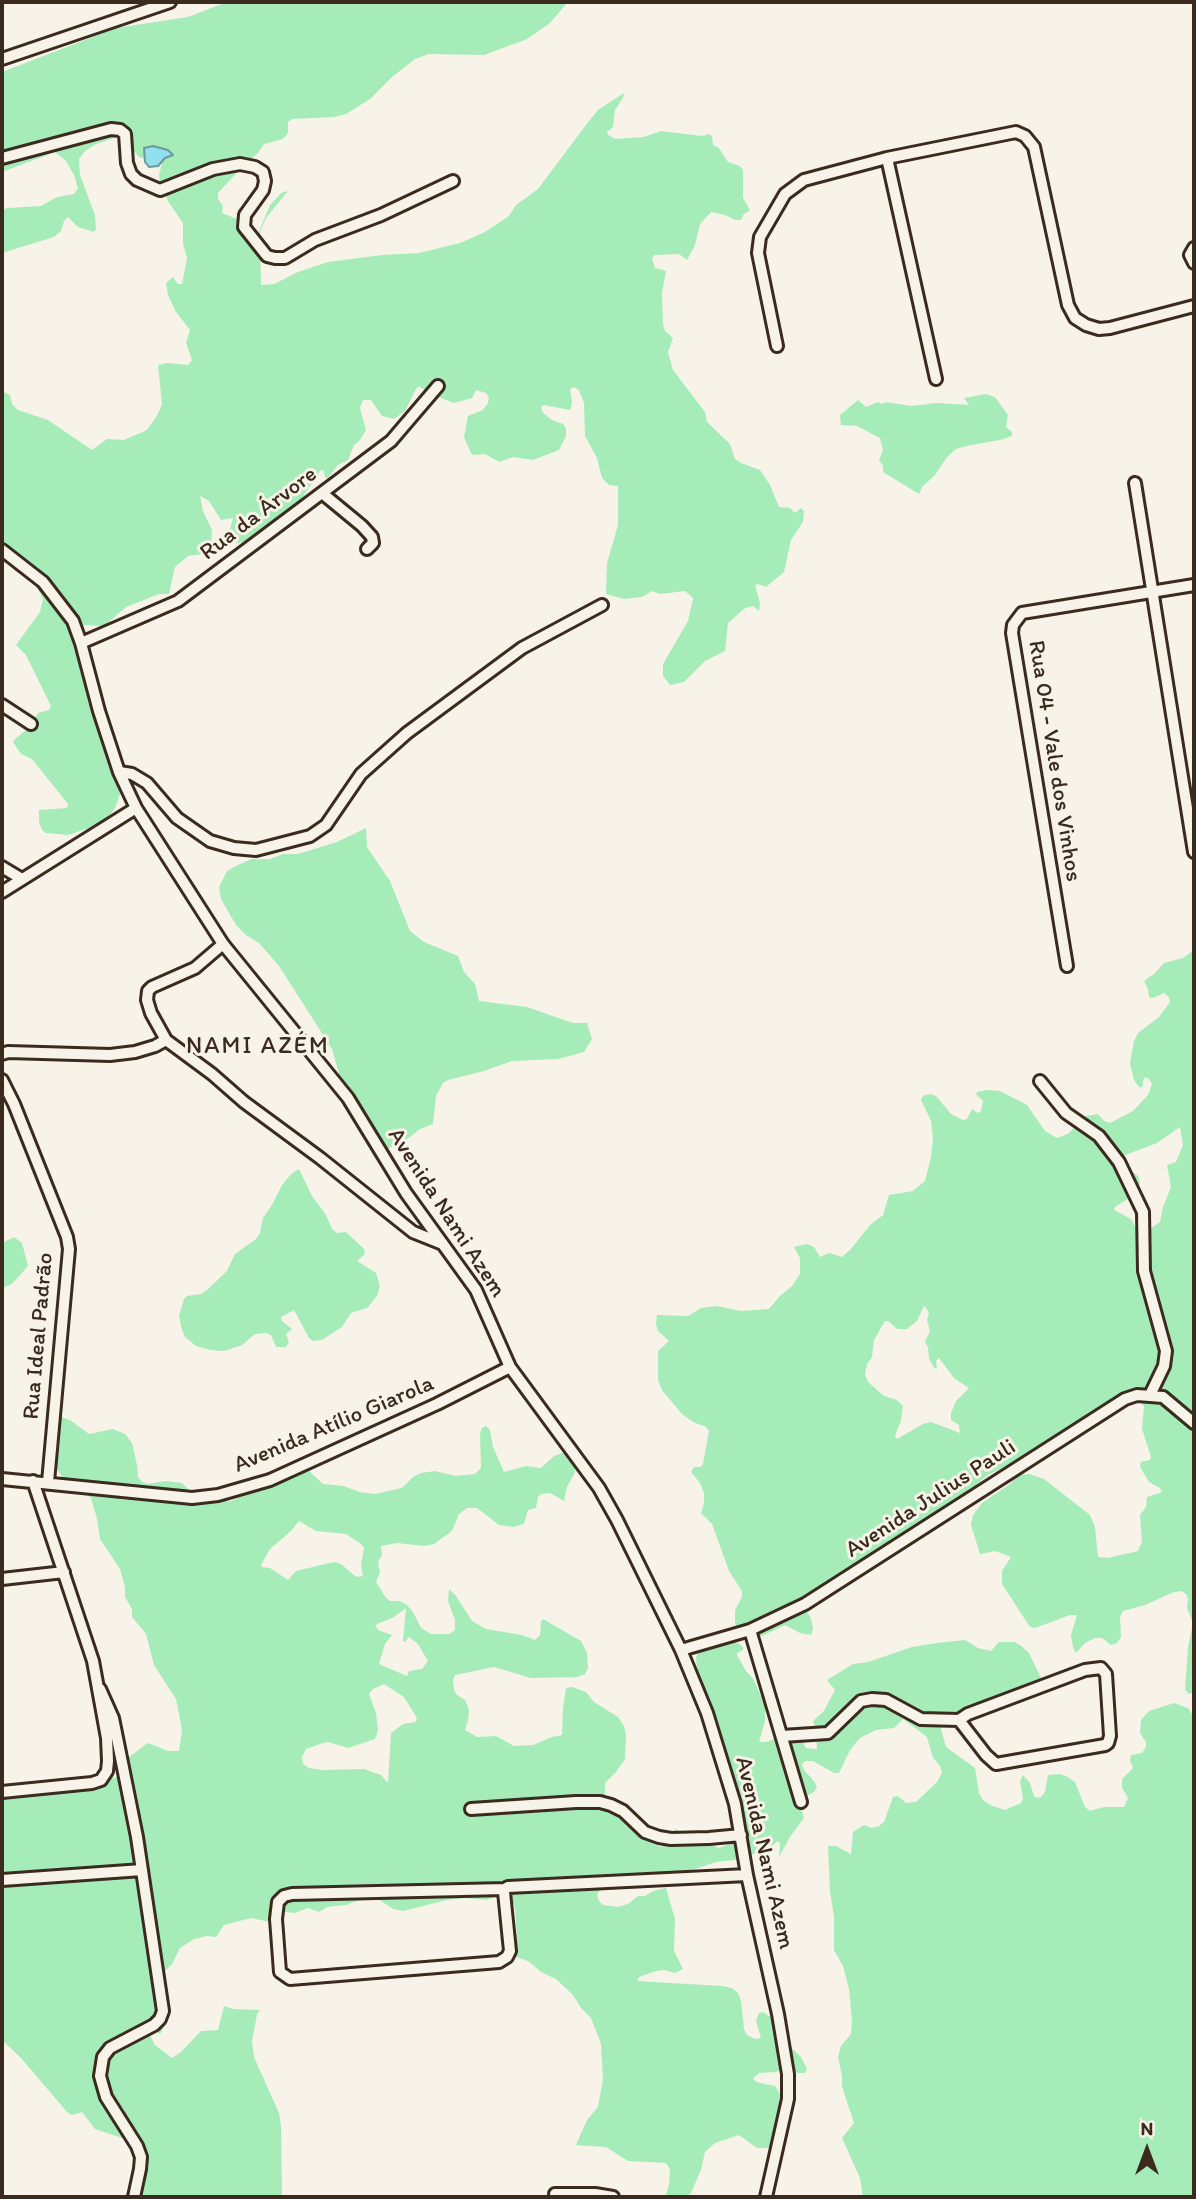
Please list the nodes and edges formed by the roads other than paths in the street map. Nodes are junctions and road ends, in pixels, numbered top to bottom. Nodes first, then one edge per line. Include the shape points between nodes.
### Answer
1 (139, 2) edge
2 (170, 2) edge
3 (132, 14) junction
4 (2, 59) edge
5 (2, 158) edge
6 (887, 158) junction
7 (453, 181) dead end
8 (1194, 241) edge
9 (1194, 248) edge
10 (1194, 265) edge
11 (1194, 306) edge
12 (777, 346) dead end
13 (936, 379) dead end
14 (438, 386) dead end
15 (1135, 483) dead end
16 (323, 493) junction
17 (367, 549) dead end
18 (2, 550) edge
19 (1194, 585) edge
20 (1153, 592) junction
21 (602, 605) dead end
22 (81, 643) junction
23 (2, 705) edge
24 (31, 724) dead end
25 (118, 772) junction
26 (136, 808) junction
27 (1194, 852) edge
28 (2, 867) edge
29 (22, 879) junction
30 (2, 892) edge
31 (223, 944) junction
32 (1067, 967) dead end
33 (166, 1040) junction
34 (2, 1054) edge
35 (2, 1080) edge
36 (1040, 1081) dead end
37 (443, 1244) junction
38 (510, 1367) junction
39 (1150, 1395) junction
40 (1194, 1423) edge
41 (2, 1479) edge
42 (33, 1481) junction
43 (48, 1482) junction
44 (64, 1572) junction
45 (2, 1578) edge
46 (750, 1630) junction
47 (681, 1650) junction
48 (100, 1689) junction
49 (959, 1720) junction
50 (782, 1736) junction
51 (2, 1792) edge
52 (801, 1802) dead end
53 (471, 1809) dead end
54 (741, 1835) junction
55 (142, 1870) junction
56 (747, 1875) junction
57 (2, 1880) edge
58 (505, 1889) junction
59 (555, 2194) dead end
60 (134, 2197) edge
61 (613, 2197) edge
62 (766, 2197) edge

1 - 3 street
2 - 3 street
3 - 4 street
5 - 7 street via 111,129 125,134 131,174 155,188 165,189 213,169 240,164 255,167 263,172 265,181 245,215 244,227 267,256 275,258 285,258 314,240
6 - 11 street via 1016,132 1025,136 1034,147 1068,305 1075,318 1086,326 1110,328
6 - 12 street via 804,180 785,194 760,237 758,253
6 - 13 street
8 - 9 street
9 - 10 street
14 - 16 street, Rua da Árvore via 391,441
15 - 20 street
16 - 17 street via 372,537
16 - 22 street, Rua da Árvore via 178,601
18 - 22 street, Avenida Nami Azem via 43,582 62,604
19 - 20 street, Rua 04 - Vale dos Vinhos
20 - 27 street
20 - 32 street, Rua 04 - Vale dos Vinhos via 1022,613 1013,625
21 - 25 street via 522,648 407,733 360,774 326,824 310,836 256,850 210,841 177,818 147,783
22 - 25 street, Avenida Nami Azem
23 - 24 street
25 - 26 street, Avenida Nami Azem
26 - 29 street
26 - 31 street, Avenida Nami Azem
28 - 29 street
29 - 30 street
31 - 33 street via 195,968 148,991 151,1013
31 - 37 street, Avenida Nami Azem via 348,1098
33 - 34 street via 135,1052 110,1055
33 - 37 street via 413,1232
35 - 43 street, Rua Ideal Padrão via 69,1249
36 - 39 street via 1066,1113 1099,1136 1113,1153 1143,1212 1144,1271 1166,1351
37 - 38 street, Avenida Nami Azem via 484,1304
38 - 43 street, Avenida Atílio Giarola via 270,1480 218,1495 164,1496
38 - 47 street, Avenida Nami Azem via 599,1488
39 - 40 street via 1163,1397
39 - 46 street, Avenida Julius Pauli via 1125,1399 1102,1412 841,1583
41 - 42 street, Avenida Atílio Giarola
42 - 43 street, Avenida Atílio Giarola
42 - 44 street
44 - 45 street
44 - 48 street
46 - 47 street, Avenida Julius Pauli
46 - 50 street
47 - 54 street, Avenida Nami Azem via 722,1759
48 - 51 street via 108,1761 101,1780
48 - 55 street via 113,1718
49 - 49 street via 996,1764 1105,1745 1110,1740 1105,1674 1101,1668 1085,1670
49 - 50 street via 921,1719 886,1700 872,1699 860,1701 828,1733
50 - 52 street
53 - 54 street via 600,1802 623,1811 645,1832 659,1837
54 - 56 street, Avenida Nami Azem
55 - 57 street
55 - 60 street via 163,2011 154,2025 110,2048 103,2057 100,2076 106,2097 141,2157
56 - 58 street
56 - 62 street, Avenida Nami Azem via 788,2074 788,2099
58 - 58 street via 510,1951 499,1962 290,1979 280,1972 276,1919 278,1902 284,1896
59 - 61 street

